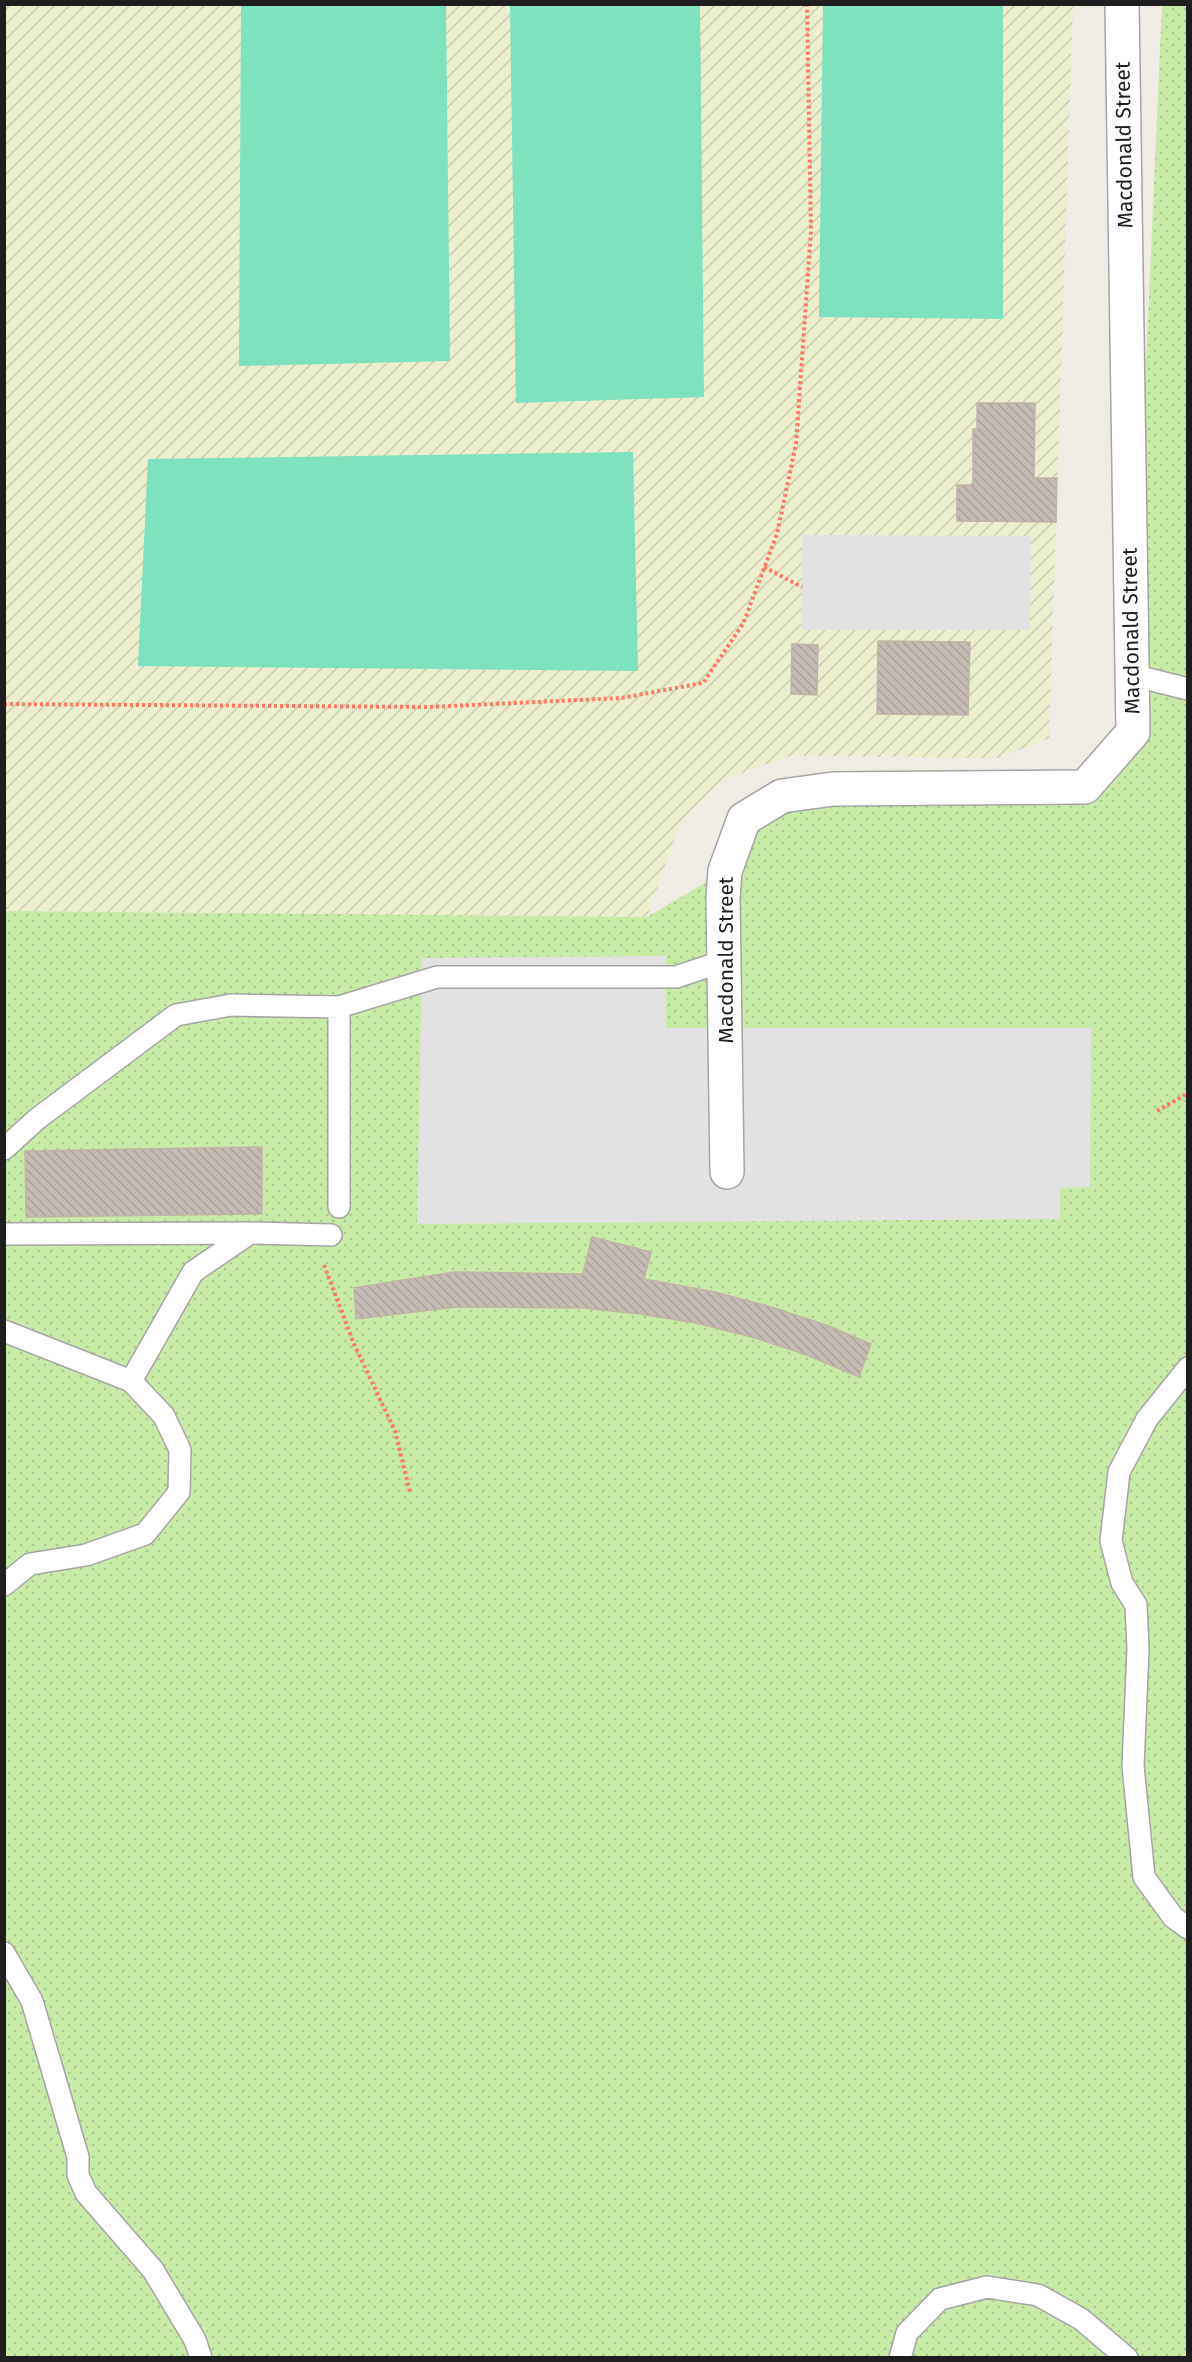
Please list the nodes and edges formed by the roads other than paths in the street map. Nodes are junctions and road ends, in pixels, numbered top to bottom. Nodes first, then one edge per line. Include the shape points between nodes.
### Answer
1 (1122, 4) edge
2 (1132, 675) junction
3 (1188, 689) edge
4 (724, 961) junction
5 (339, 1008) junction
6 (4, 1149) edge
7 (727, 1172) dead end
8 (339, 1208) dead end
9 (250, 1233) junction
10 (4, 1234) edge
11 (331, 1235) road end
12 (4, 1331) edge
13 (1188, 1368) edge
14 (131, 1381) junction
15 (4, 1586) edge
16 (1188, 1928) edge
17 (4, 1953) edge
18 (201, 2358) edge
19 (900, 2358) edge
20 (1127, 2358) edge

1 - 2 street, Macdonald Street
2 - 3 lane
2 - 4 street, Macdonald Street via 1133,732 1085,786 833,789 782,795 744,819 725,871
4 - 5 lane via 676,977 437,977
4 - 7 street, Macdonald Street
5 - 6 lane via 231,1005 176,1015 37,1119
5 - 8 lane
9 - 10 lane
9 - 11 lane
9 - 14 lane via 193,1272
12 - 14 lane
13 - 16 lane via 1147,1419 1119,1472 1111,1541 1122,1583 1136,1605 1133,1766 1144,1877 1173,1917
14 - 15 lane via 164,1416 180,1450 179,1492 145,1534 86,1555 30,1564
17 - 18 lane via 32,2001 86,2193 153,2270 195,2340
19 - 20 lane via 907,2333 940,2299 987,2287 1038,2295 1081,2319

